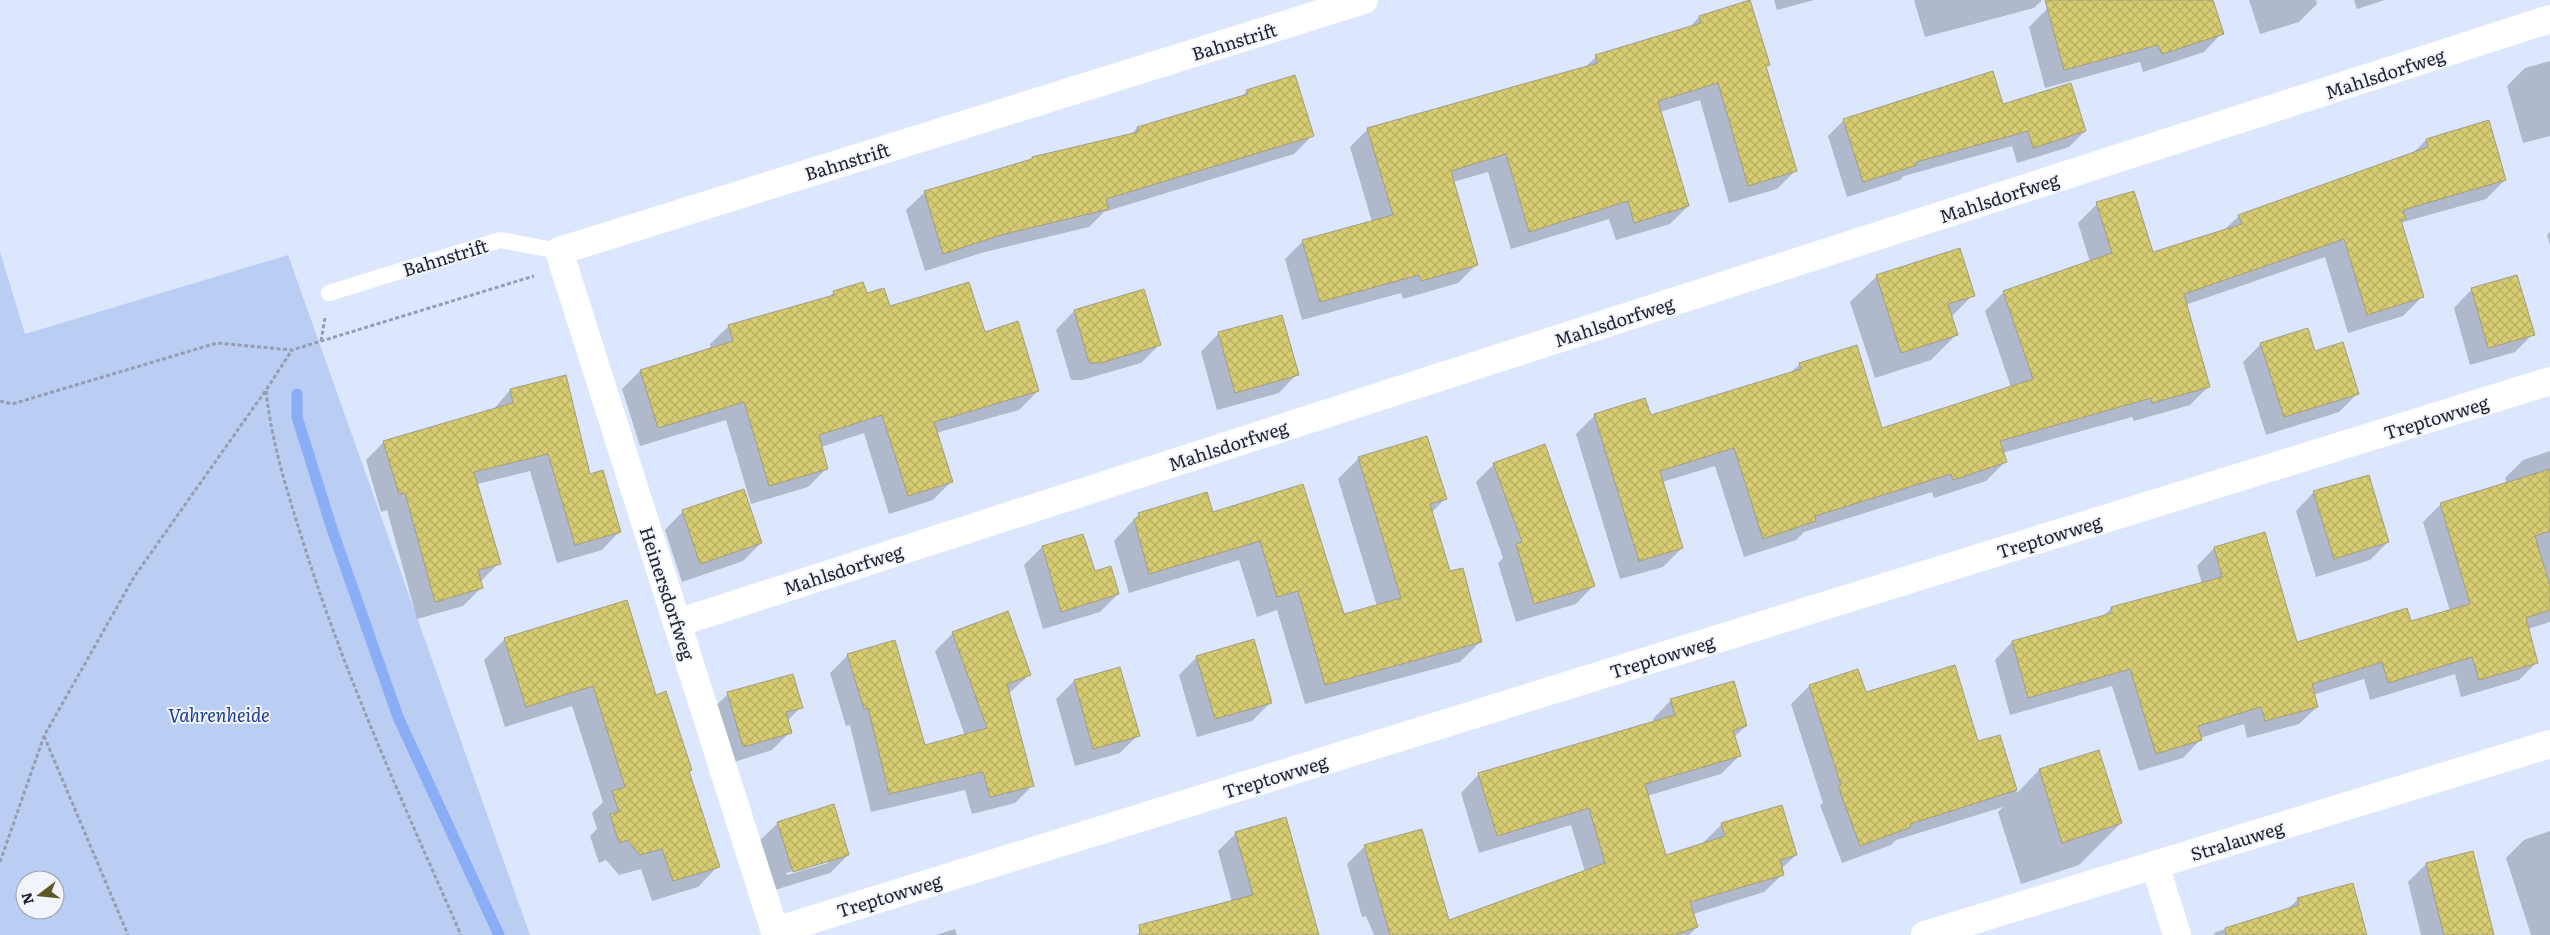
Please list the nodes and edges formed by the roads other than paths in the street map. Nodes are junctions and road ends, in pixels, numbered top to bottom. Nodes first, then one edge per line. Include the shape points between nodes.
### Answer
1 (1364, 0) edge
2 (2550, 19) edge
3 (561, 259) junction
4 (329, 293) dead end
5 (2550, 382) edge
6 (678, 623) junction
7 (2550, 744) edge
8 (2155, 865) junction
9 (775, 933) edge
10 (1925, 935) edge
11 (2177, 935) edge

1 - 3 street, Bahnstrift
2 - 6 street, Mahlsdorfweg
3 - 4 lane, Bahnstrift via 500,240
3 - 6 street, Heinersdorfweg
5 - 9 street, Treptowweg
6 - 9 street, Heinersdorfweg
7 - 8 street, Stralauweg
8 - 10 street, Stralauweg
8 - 11 street

